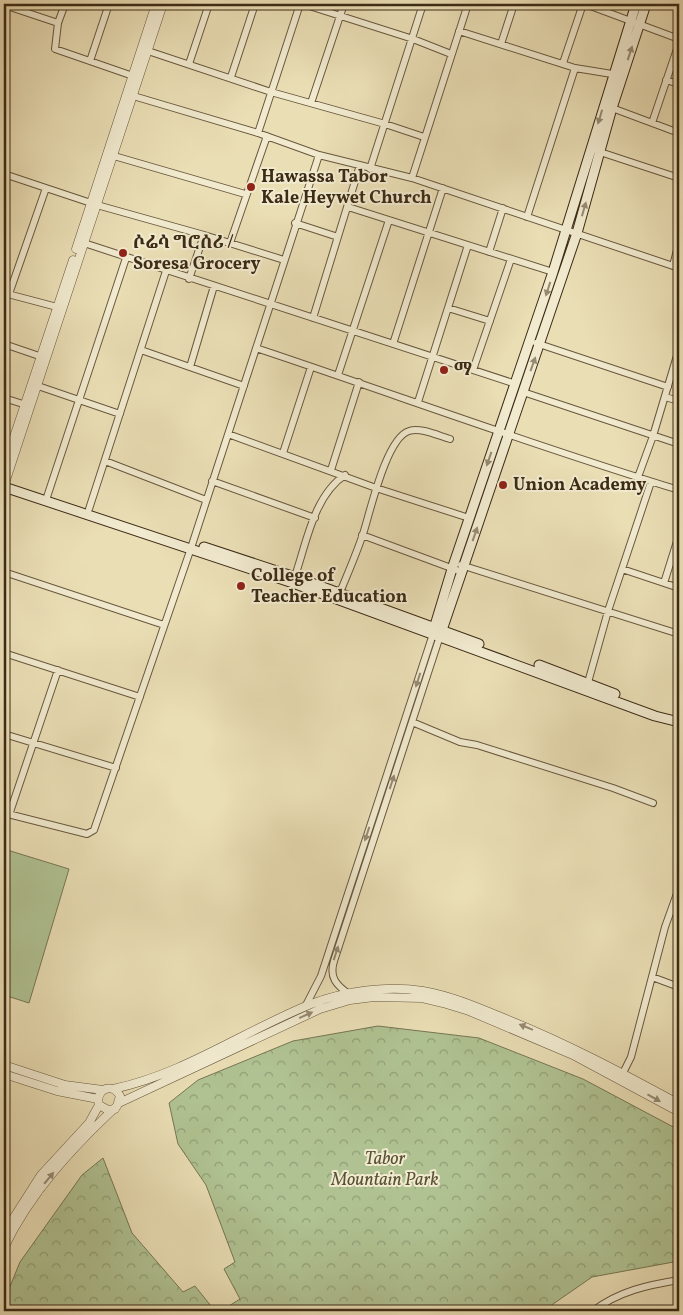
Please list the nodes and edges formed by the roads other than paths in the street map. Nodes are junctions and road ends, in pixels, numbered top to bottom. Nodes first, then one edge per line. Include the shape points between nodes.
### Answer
1 (65, 4) edge
2 (109, 4) edge
3 (156, 4) edge
4 (163, 4) edge
5 (209, 4) edge
6 (255, 4) edge
7 (301, 4) edge
8 (344, 4) edge
9 (423, 4) edge
10 (468, 4) edge
11 (514, 4) edge
12 (584, 4) edge
13 (636, 4) edge
14 (646, 4) edge
15 (4, 6) edge
16 (340, 17) junction
17 (630, 21) junction
18 (58, 24) junction
19 (639, 24) junction
20 (459, 31) junction
21 (413, 39) junction
22 (679, 39) edge
23 (679, 43) edge
24 (501, 44) junction
25 (148, 51) junction
26 (451, 54) junction
27 (90, 61) junction
28 (563, 63) junction
29 (189, 64) junction
30 (575, 68) junction
31 (612, 74) junction
32 (133, 76) junction
33 (231, 77) junction
34 (666, 80) junction
35 (679, 84) edge
36 (271, 92) junction
37 (130, 95) junction
38 (311, 104) junction
39 (612, 108) junction
40 (385, 124) junction
41 (652, 124) junction
42 (258, 133) junction
43 (679, 133) edge
44 (267, 136) junction
45 (424, 138) junction
46 (590, 149) junction
47 (600, 152) junction
48 (319, 155) junction
49 (114, 156) junction
50 (360, 165) junction
51 (370, 169) junction
52 (4, 174) edge
53 (412, 178) junction
54 (679, 178) edge
55 (46, 188) junction
56 (443, 188) junction
57 (245, 194) junction
58 (94, 204) junction
59 (348, 207) junction
60 (503, 208) junction
61 (527, 217) junction
62 (389, 220) junction
63 (295, 223) junction
64 (567, 230) junction
65 (427, 232) junction
66 (577, 233) junction
67 (204, 235) junction
68 (338, 238) junction
69 (679, 242) edge
70 (84, 243) junction
71 (230, 243) junction
72 (468, 245) junction
73 (489, 252) junction
74 (126, 258) junction
75 (511, 259) junction
76 (284, 260) junction
77 (676, 267) edge
78 (166, 271) junction
79 (553, 272) junction
80 (189, 279) junction
81 (214, 286) junction
82 (6, 294) edge
83 (270, 305) junction
84 (57, 307) junction
85 (448, 308) junction
86 (313, 318) junction
87 (490, 321) junction
88 (353, 331) junction
89 (531, 342) junction
90 (541, 343) junction
91 (4, 344) edge
92 (393, 344) junction
93 (256, 348) junction
94 (679, 349) edge
95 (141, 350) junction
96 (432, 357) junction
97 (43, 358) junction
98 (190, 367) junction
99 (312, 367) junction
100 (473, 370) junction
101 (338, 375) junction
102 (359, 382) junction
103 (516, 384) junction
104 (38, 386) junction
105 (244, 386) junction
106 (668, 387) junction
107 (523, 392) junction
108 (665, 397) junction
109 (4, 398) edge
110 (79, 401) junction
111 (679, 401) edge
112 (418, 402) junction
113 (26, 405) junction
114 (120, 414) junction
115 (499, 431) junction
116 (228, 434) junction
117 (509, 435) junction
118 (653, 436) junction
119 (450, 439) dead end
120 (679, 444) edge
121 (283, 453) junction
122 (105, 461) junction
123 (4, 467) edge
124 (331, 470) junction
125 (345, 476) junction
126 (638, 477) junction
127 (212, 481) junction
128 (651, 482) junction
129 (4, 485) edge
130 (376, 488) junction
131 (679, 490) edge
132 (47, 496) junction
133 (206, 500) junction
134 (89, 509) junction
135 (315, 518) junction
136 (470, 518) junction
137 (362, 535) junction
138 (679, 535) edge
139 (678, 544) edge
140 (191, 546) junction
141 (453, 566) junction
142 (463, 569) junction
143 (622, 569) junction
144 (4, 572) edge
145 (294, 580) junction
146 (664, 583) junction
147 (679, 588) edge
148 (339, 596) junction
149 (608, 611) junction
150 (164, 625) junction
151 (438, 632) junction
152 (679, 634) edge
153 (4, 653) edge
154 (58, 670) junction
155 (587, 686) junction
156 (140, 697) junction
157 (679, 716) edge
158 (412, 722) junction
159 (679, 722) edge
160 (4, 734) edge
161 (34, 744) junction
162 (116, 768) junction
163 (653, 803) dead end
164 (7, 814) edge
165 (679, 888) edge
166 (335, 933) junction
167 (343, 933) junction
168 (652, 977) junction
169 (679, 987) edge
170 (349, 994) junction
171 (305, 1007) junction
172 (549, 1041) junction
173 (4, 1066) edge
174 (4, 1074) edge
175 (621, 1076) junction
176 (113, 1089) junction
177 (103, 1090) junction
178 (98, 1102) junction
179 (679, 1104) edge
180 (117, 1106) junction
181 (679, 1112) edge
182 (5, 1229) edge
183 (4, 1248) edge
184 (679, 1280) edge
185 (593, 1311) edge

1 - 18 street
2 - 27 street
3 - 32 street
4 - 25 street
5 - 29 street
6 - 33 street
7 - 16 street
7 - 36 street
8 - 16 street
9 - 21 street
10 - 20 street
11 - 24 street
12 - 17 street
12 - 28 street
13 - 17 main road
14 - 19 main road
15 - 18 street
16 - 21 street
16 - 38 street
17 - 19 street
17 - 31 main road
18 - 27 street via 55,49
19 - 22 street
39 -> 19 main road
20 - 24 street
20 - 26 street
21 - 26 street
21 - 40 street
23 - 34 street
24 - 28 street
25 - 29 street
25 - 37 street
26 - 45 street
27 - 32 street
28 - 30 street
29 - 33 street
30 - 31 street
30 - 61 street
31 -> 46 main road
32 - 37 street
33 - 36 street
34 - 35 street
34 - 41 street
36 - 38 street
36 - 42 street
37 - 42 street
37 - 49 street
37 - 58 street
38 - 40 street
39 - 41 street
39 - 47 main road
40 - 45 street
40 - 51 street
41 - 43 street
42 - 44 street
44 - 48 street
44 - 57 street
45 - 53 street
46 - 47 street
46 - 64 main road
47 - 54 street
66 -> 47 main road
48 - 50 street
48 - 63 street
49 - 57 street
49 - 58 street
50 - 51 street
50 - 59 street
51 - 53 street
52 - 55 street
53 - 56 street
55 - 58 street
55 - 82 street
56 - 60 street
56 - 65 street
57 - 71 street
58 - 67 street
58 - 70 street
58 - 84 street
59 - 62 street
59 - 68 street
60 - 61 street
60 - 73 street
61 - 64 street
62 - 65 street
62 - 88 street
63 - 68 street
63 - 76 street
64 - 66 street
64 - 79 main road
65 - 72 street
65 - 92 street
66 - 77 street
66 - 90 main road
67 - 71 street
67 - 80 street
68 - 86 street
69 - 77 street
70 - 74 street
70 - 97 street
71 - 76 street
72 - 73 street
72 - 85 street
73 - 75 street
74 - 78 street
74 - 110 street
75 - 79 street
75 - 87 street
76 - 83 street
78 - 80 street
78 - 95 street
79 -> 89 main road
80 - 81 street
81 - 83 street
81 - 98 street
82 - 84 street
83 - 86 street
83 - 93 street
84 - 97 street
85 - 87 street
85 - 96 street
86 - 88 street
87 - 100 street
88 - 92 street
88 - 101 street
89 - 90 street
89 - 103 main road
90 - 106 street
107 -> 90 main road
91 - 97 street
92 - 96 street
93 - 99 street
93 - 105 street
94 - 106 street
95 - 98 street
95 - 114 street
96 - 100 street
96 - 112 street
97 - 104 street
97 - 113 street
98 - 105 street
99 - 101 street
99 - 121 street
100 - 103 street
101 - 102 street
102 - 112 street
102 - 124 street
103 - 115 main road
104 - 110 street
104 - 129 street
105 - 116 street
106 - 108 street
107 - 117 main road
107 - 118 street
108 - 111 street
108 - 118 street
109 - 113 street
110 - 114 street
110 - 132 street
112 - 115 street
113 - 123 street
114 - 122 street
115 - 117 street
115 -> 136 main road
116 - 121 street
116 - 127 street
117 - 126 street
142 -> 117 main road
118 - 120 street
118 - 126 street
119 - 130 street via 422,431 406,432 384,464
121 - 124 street
122 - 133 street
122 - 134 street
124 - 125 street
125 - 130 street
125 - 135 street via 328,492
126 - 128 street
127 - 133 street
127 - 135 street
128 - 131 street
128 - 143 street
129 - 132 main road
129 - 140 main road
130 - 136 street
130 - 137 street
132 - 134 main road
133 - 140 street
134 - 140 main road
135 - 145 street
136 - 141 main road
137 - 141 street
137 - 148 street
138 - 139 street
139 - 146 street
140 - 145 main road
140 - 150 street
141 - 142 street
141 - 151 main road
142 - 149 street
142 - 151 main road
143 - 146 street
143 - 149 street
144 - 150 street
145 - 148 main road
146 - 147 street
148 - 151 main road
149 - 152 street
149 - 155 street
150 - 156 street
151 - 155 main road
151 - 158 street
151 -> 166 street
153 - 154 street
154 - 156 street
154 - 161 street
155 - 157 main road
155 - 159 main road via 655,716
156 - 162 street
158 - 163 street via 460,742
167 -> 158 street
160 - 161 street
161 - 162 street
161 - 164 street
162 - 164 street via 94,830 89,834
165 - 168 street
166 - 167 street
166 - 171 street via 317,988
170 -> 167 street via 337,986 332,975
168 - 169 street
168 - 175 street via 631,1057
170 - 171 street
172 -> 170 street via 440,994 403,989
171 - 176 street via 149,1081
172 - 175 street
180 -> 172 street via 320,1009 350,1000 422,998 469,1011
173 - 177 street via 65,1085
174 - 178 street
175 - 179 street
175 -> 181 street
176 - 177 street
176 - 180 street via 120,1096
177 - 178 street
178 - 180 street via 104,1109
178 - 182 street via 89,1123 41,1175
183 -> 180 street via 36,1194
184 - 185 street via 624,1292

